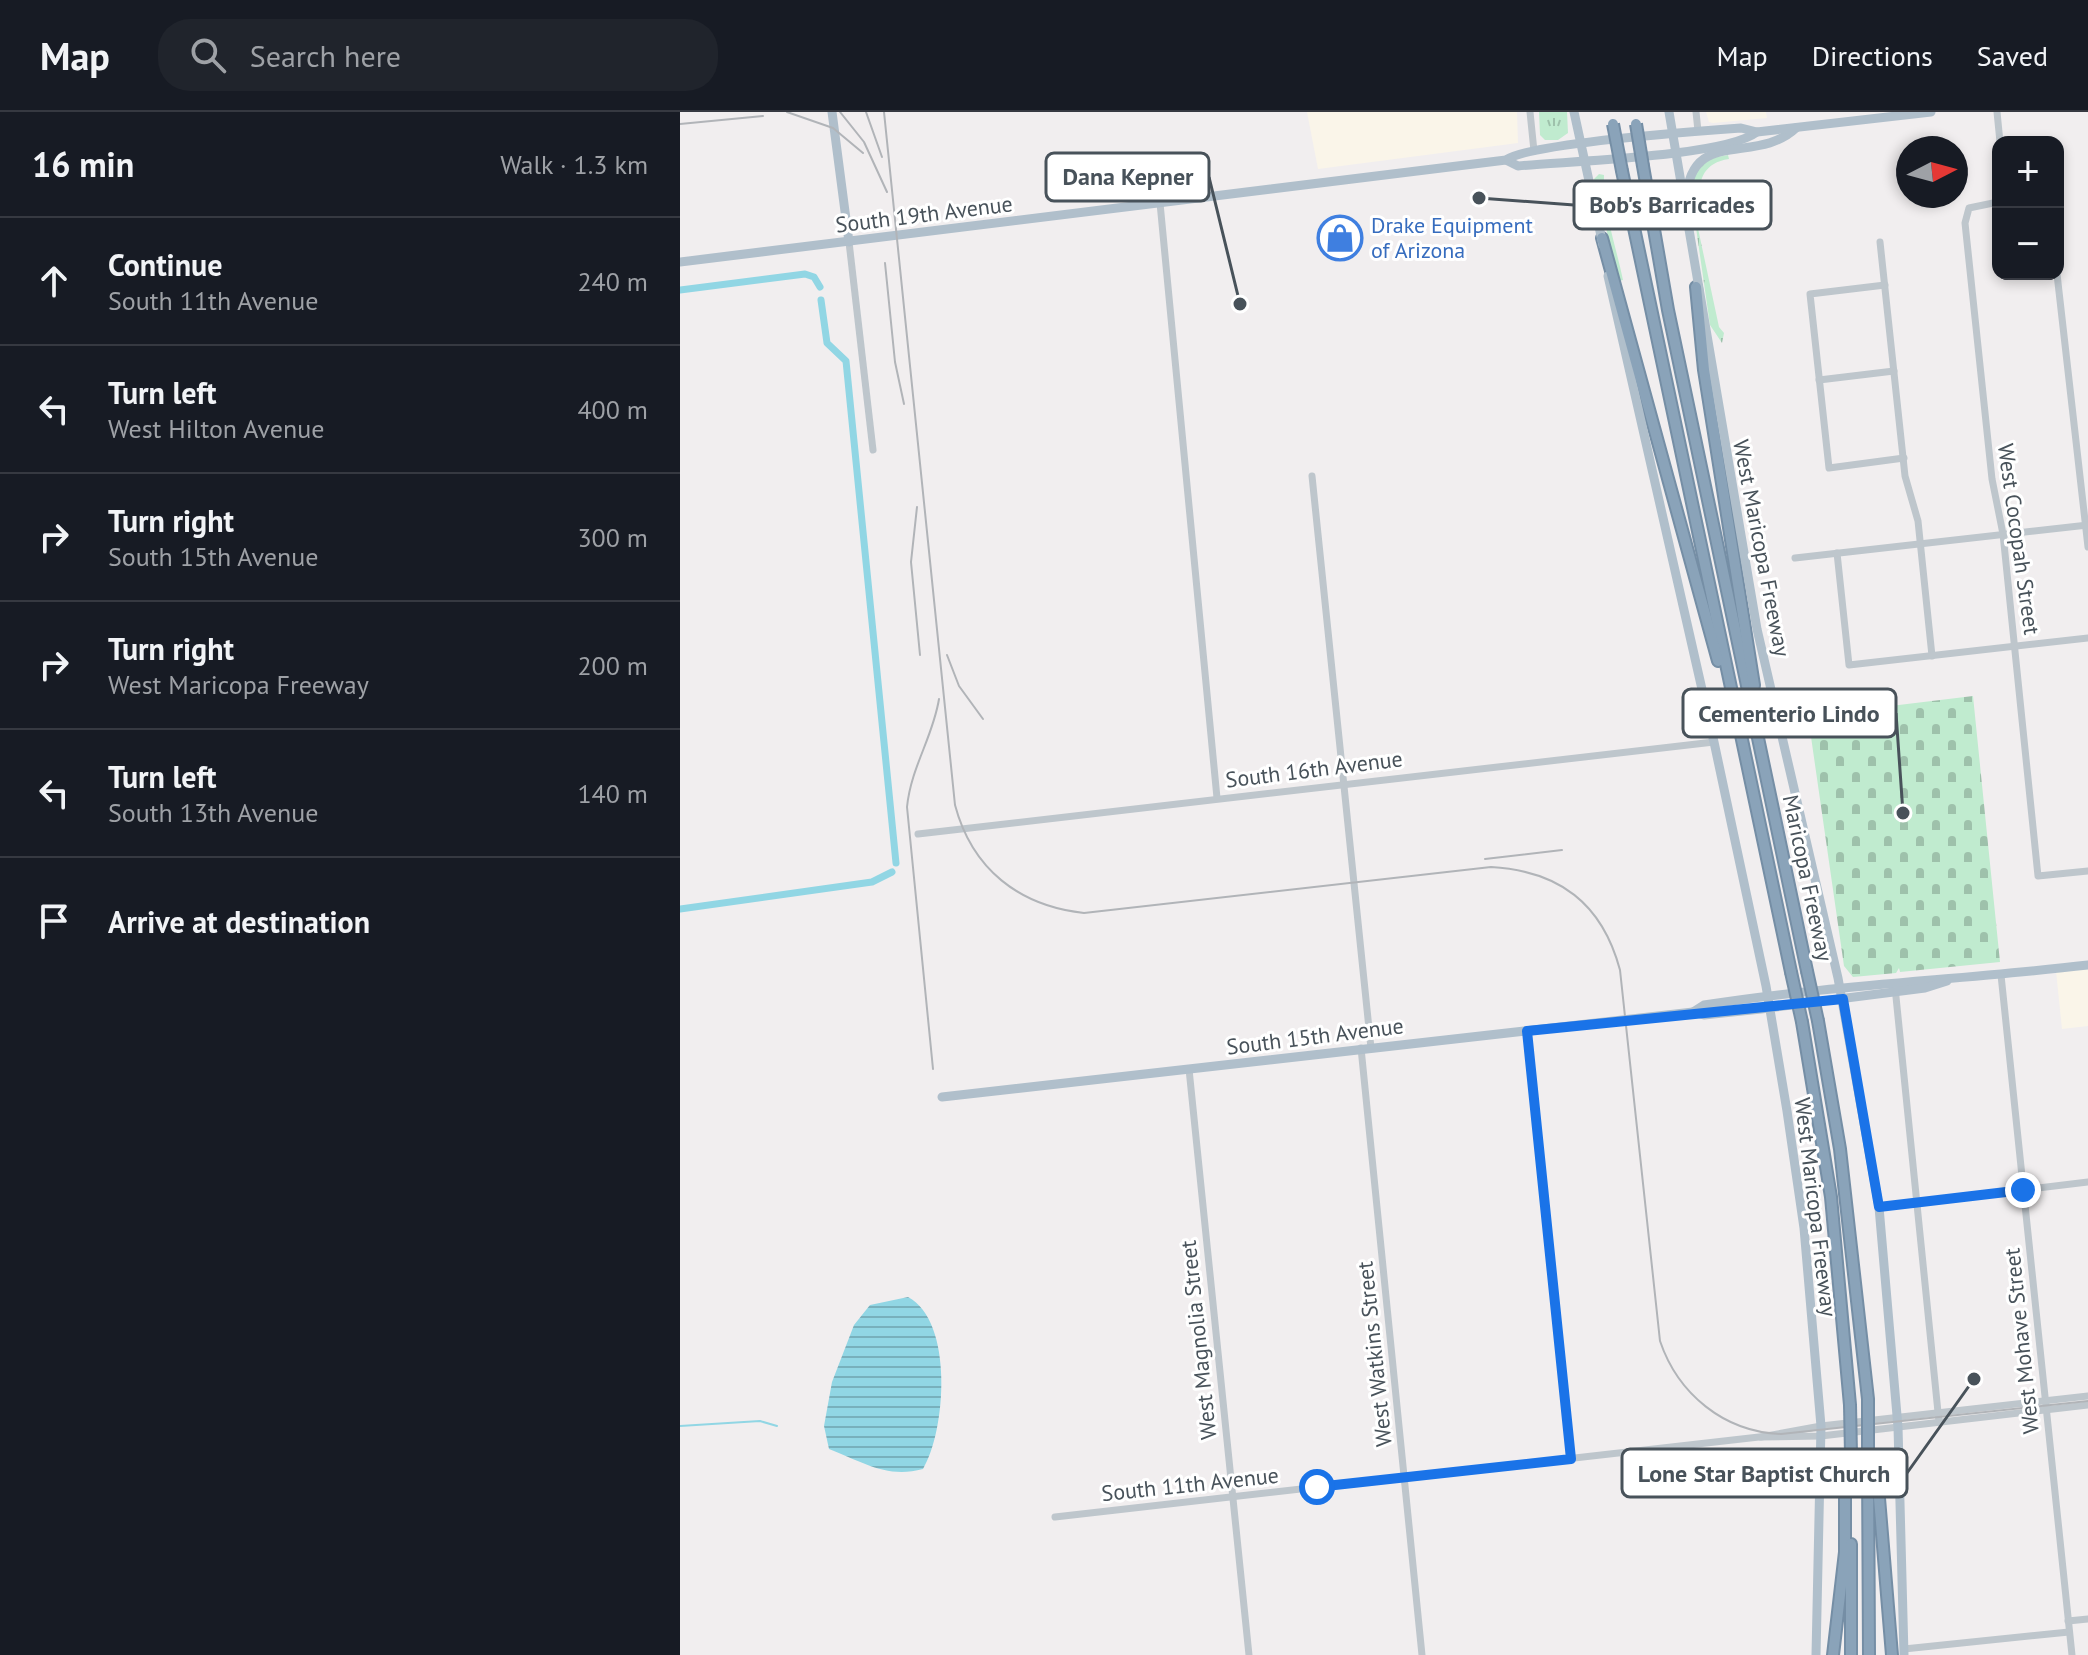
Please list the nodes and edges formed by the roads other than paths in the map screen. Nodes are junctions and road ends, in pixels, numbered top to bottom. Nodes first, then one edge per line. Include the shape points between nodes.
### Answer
1 (832, 112) edge
2 (1530, 112) edge
3 (1574, 112) edge
4 (1669, 112) edge
5 (1696, 112) edge
6 (1931, 112) edge
7 (1997, 112) edge
8 (1612, 118) edge
9 (1636, 118) edge
10 (1796, 128) junction
11 (1698, 131) junction
12 (1757, 132) junction
13 (1673, 135) junction
14 (1999, 136) edge
15 (1580, 145) junction
16 (1534, 151) junction
17 (1675, 152) junction
18 (1506, 160) junction
19 (1583, 160) junction
20 (1160, 203) junction
21 (1992, 203) edge
22 (1686, 215) junction
23 (1602, 238) junction
24 (849, 242) junction
25 (1880, 242) dead end
26 (680, 262) edge
27 (2058, 280) edge
28 (1885, 285) junction
29 (1696, 287) junction
30 (1894, 371) junction
31 (1819, 380) junction
32 (873, 450) dead end
33 (1904, 458) junction
34 (1312, 476) dead end
35 (2087, 525) edge
36 (2003, 534) junction
37 (1920, 544) junction
38 (2088, 547) edge
39 (1837, 553) junction
40 (1795, 558) dead end
41 (2088, 638) edge
42 (2016, 645) junction
43 (1932, 656) junction
44 (1728, 687) junction
45 (1751, 703) junction
46 (1714, 742) junction
47 (1341, 784) junction
48 (1217, 798) junction
49 (918, 834) dead end
50 (2088, 871) edge
51 (2088, 965) edge
52 (2001, 975) junction
53 (1840, 985) junction
54 (1896, 987) junction
55 (1767, 995) junction
56 (1843, 999) junction
57 (1768, 1008) junction
58 (1693, 1012) junction
59 (1527, 1031) junction
60 (1366, 1048) junction
61 (1189, 1069) junction
62 (942, 1097) dead end
63 (2088, 1182) edge
64 (2023, 1190) junction
65 (1917, 1202) junction
66 (1879, 1207) junction
67 (2088, 1396) edge
68 (2046, 1405) junction
69 (2088, 1405) edge
70 (1939, 1417) junction
71 (1898, 1422) junction
72 (1821, 1431) junction
73 (1851, 1454) junction
74 (1868, 1455) junction
75 (1571, 1459) junction
76 (1405, 1478) junction
77 (1233, 1497) junction
78 (1055, 1517) dead end
79 (2088, 1619) edge
80 (2068, 1621) junction
81 (2069, 1632) junction
82 (1904, 1652) edge
83 (1249, 1655) edge
84 (1422, 1655) edge
85 (1816, 1655) edge
86 (1833, 1655) edge
87 (1851, 1655) edge
88 (1869, 1655) edge
89 (1892, 1655) edge
90 (2072, 1655) edge

1 - 24 main road
2 - 16 street
3 - 15 main road, West Maricopa Freeway
4 - 13 main road, West Maricopa Freeway
5 - 11 street
6 - 10 main road, South 19th Avenue
7 - 14 street
8 - 44 highway, Maricopa Freeway, bridge
9 - 45 highway, Maricopa Freeway, bridge via 1668,310
10 - 12 main road, South 19th Avenue
10 - 22 main road via 1775,143 1702,159 1690,173
11 - 12 main road, South 19th Avenue
11 - 13 main road, South 19th Avenue
12 - 17 main road, South 19th Avenue via 1744,142
13 - 15 main road, South 19th Avenue
13 - 17 main road, West Maricopa Freeway
15 - 16 main road, South 19th Avenue
15 - 19 main road, West Maricopa Freeway
16 - 18 main road, South 19th Avenue
17 - 19 main road, South 19th Avenue
17 - 22 main road, West Maricopa Freeway
18 - 19 main road, South 19th Avenue via 1518,166
18 - 20 main road, South 19th Avenue
19 - 23 main road, West Maricopa Freeway
20 - 24 main road, South 19th Avenue
20 - 48 street
21 - 36 street, West Cocopah Street via 1969,208 1965,223 1990,464
22 - 29 main road, West Maricopa Freeway
23 - 44 highway via 1714,652
23 - 46 main road, West Maricopa Freeway via 1612,302
24 - 26 main road, South 19th Avenue
24 - 32 street
25 - 28 street
27 - 35 street
28 - 30 street
28 - 31 street via 1810,294
29 - 45 highway via 1704,370 1754,685
29 - 53 main road, West Maricopa Freeway via 1757,629
30 - 31 street
30 - 33 street
31 - 33 street via 1829,468
33 - 37 street
34 - 47 street, West Watkins Street
35 - 36 street
35 - 38 street
36 - 37 street
36 - 42 street, West Cocopah Street
37 - 39 street
37 - 43 street
39 - 40 street
39 - 43 street via 1849,665
41 - 42 street
42 - 43 street
42 - 50 street, West Cocopah Street via 2038,876
44 - 73 highway, Maricopa Freeway, bridge via 1802,1022 1831,1197
45 - 74 highway, Maricopa Freeway, bridge via 1840,1149 1868,1399
46 - 47 street, South 16th Avenue
46 - 55 main road, West Maricopa Freeway
47 - 48 street, South 16th Avenue
47 - 60 street, West Watkins Street
48 - 49 street, South 16th Avenue
51 - 52 main road, South 15th Avenue
52 - 54 main road, South 15th Avenue
52 - 64 street, West Mohave Street
53 - 54 main road, South 15th Avenue
53 - 55 main road, South 15th Avenue
53 - 56 main road, West Maricopa Freeway
54 - 56 main road, South 15th Avenue
54 - 65 street
55 - 57 main road, West Maricopa Freeway
55 - 58 main road, South 15th Avenue via 1704,1005
56 - 57 main road, South 15th Avenue
56 - 66 main road, West Maricopa Freeway
57 - 58 main road, South 15th Avenue
57 - 72 main road, West Maricopa Freeway via 1804,1228
58 - 59 main road, South 15th Avenue
59 - 60 main road, South 15th Avenue
59 - 75 street
60 - 61 main road, South 15th Avenue
60 - 76 street, West Watkins Street
61 - 62 main road, South 15th Avenue
61 - 77 street, West Magnolia Street
63 - 64 street
64 - 65 street
64 - 68 street, West Mohave Street
65 - 66 street
65 - 70 street
66 - 71 main road, West Maricopa Freeway
67 - 68 street, South 11th Avenue
68 - 69 street, South 11th Avenue
68 - 70 street, South 11th Avenue
68 - 80 street, West Mohave Street
70 - 71 street, South 11th Avenue
71 - 72 street, South 11th Avenue
71 - 82 main road, West Maricopa Freeway
72 - 75 street, South 11th Avenue
72 - 85 main road, West Maricopa Freeway
73 - 86 highway via 1845,1475 1845,1552
73 - 87 highway, Maricopa Freeway
74 - 88 highway, Maricopa Freeway
74 - 89 highway via 1877,1474
75 - 76 street, South 11th Avenue
76 - 77 street, South 11th Avenue
76 - 84 street, West Watkins Street
77 - 78 street, South 11th Avenue
77 - 83 street, West Magnolia Street
79 - 80 street
80 - 81 street, West Mohave Street
81 - 82 street
81 - 90 street, West Mohave Street

